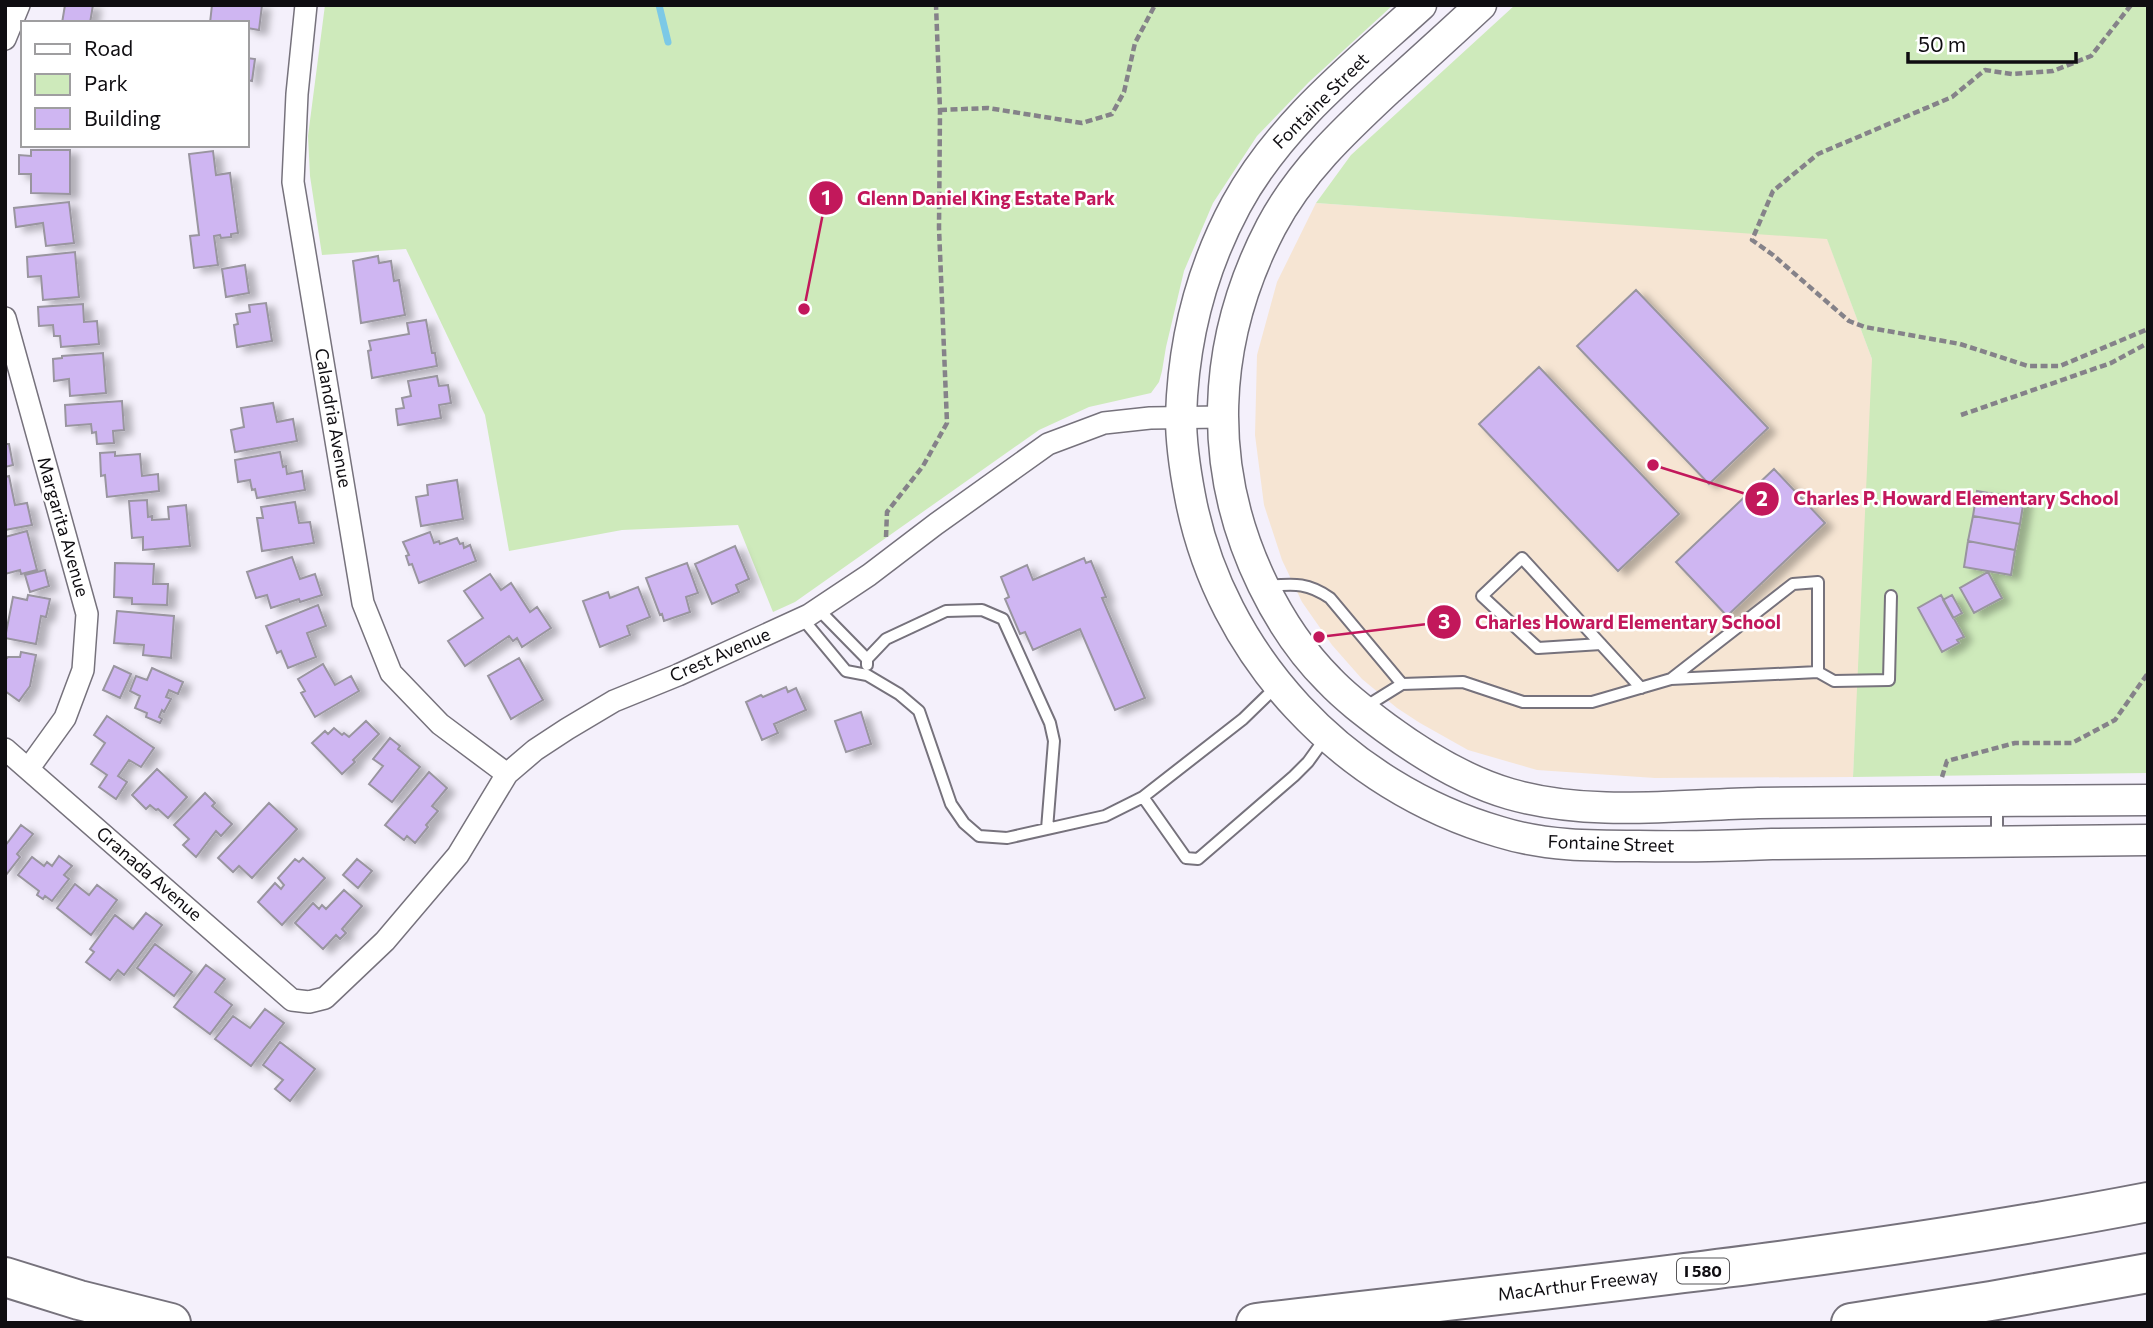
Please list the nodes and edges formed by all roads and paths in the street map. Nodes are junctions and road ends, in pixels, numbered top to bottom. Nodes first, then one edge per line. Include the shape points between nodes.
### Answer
1 (19, 5) edge
2 (306, 5) edge
3 (936, 5) edge
4 (1156, 5) edge
5 (1421, 5) edge
6 (1481, 5) edge
7 (2131, 5) edge
8 (5, 39) edge
9 (940, 110) junction
10 (5, 318) edge
11 (2148, 329) edge
12 (2148, 343) edge
13 (1961, 415) dead end
14 (1222, 417) junction
15 (1181, 418) junction
16 (886, 562) junction
17 (1263, 586) junction
18 (1891, 596) dead end
19 (810, 613) junction
20 (1601, 644) junction
21 (867, 659) junction
22 (1818, 672) junction
23 (2148, 673) edge
24 (867, 675) junction
25 (1671, 679) junction
26 (1279, 684) junction
27 (1402, 684) junction
28 (1641, 688) junction
29 (1361, 709) junction
30 (1326, 737) junction
31 (5, 749) edge
32 (29, 768) junction
33 (507, 774) junction
34 (1143, 797) junction
35 (2148, 800) edge
36 (1997, 801) junction
37 (1934, 802) junction
38 (1047, 829) junction
39 (2148, 841) edge
40 (1997, 842) junction
41 (292, 1000) joint
42 (2148, 1202) edge
43 (2148, 1273) edge
44 (5, 1277) edge
45 (171, 1323) edge
46 (1256, 1323) edge
47 (1851, 1323) edge

1 - 8 street
2 - 33 street, Calandria Avenue via 293,182 363,603 391,673 440,724
3 - 9 path
4 - 9 path via 1135,43 1124,92 1112,114 1082,123 988,108
5 - 15 street, Fontaine Street via 1289,129 1236,206 1198,297 1186,353
6 - 14 street, Fontaine Street via 1352,123 1293,190 1272,225 1238,306 1227,357
7 - 11 path via 2091,56 2053,71 2012,74 1985,70 1952,97 1818,154 1773,191 1752,240 1849,321 1960,344 2028,366 2060,366
9 - 16 path via 939,228 947,423 923,466 887,512
10 - 32 street, Margarita Avenue via 88,614 83,670 65,718
12 - 13 path via 2110,363
14 - 15 street, Crest Avenue
14 - 17 street, Fontaine Street via 1234,510
15 - 16 street, Crest Avenue via 1104,423 1048,444
15 - 26 street, Fontaine Street via 1184,462 1209,567 1234,620
16 - 19 street, Crest Avenue
17 - 27 lane via 1299,583 1331,598
17 - 29 street, Fontaine Street via 1294,639
18 - 22 lane via 1889,680 1834,681
19 - 21 lane
19 - 24 lane via 846,671
19 - 33 street, Crest Avenue via 614,701
20 - 20 lane via 1522,558 1482,596 1538,648
20 - 28 lane
21 - 24 lane
21 - 38 lane via 886,639 946,611 982,610 1003,620 1054,741
22 - 25 lane
22 - 25 lane via 1818,582 1793,584
23 - 37 path via 2115,720 2072,743 2015,743 1947,761
24 - 38 lane via 919,711 951,804 979,836 1007,838
25 - 28 lane
26 - 30 street, Fontaine Street
26 - 34 lane via 1243,719
27 - 28 lane via 1463,682 1523,702 1592,702
27 - 29 lane
29 - 37 street, Fontaine Street via 1432,760 1510,794 1557,804 1602,808
30 - 34 lane via 1294,776 1198,859 1186,858
30 - 40 street, Fontaine Street via 1370,772 1411,796 1499,832 1548,844
31 - 32 street, Granada Avenue
32 - 41 street, Granada Avenue
33 - 41 street, Crest Avenue via 458,855 385,941 326,998
34 - 38 lane via 1105,816
35 - 36 street, Fontaine Street
36 - 37 street, Fontaine Street
36 - 40 lane
39 - 40 street, Fontaine Street
42 - 46 highway, MacArthur Freeway / I 580 via 1763,1264
43 - 47 highway
44 - 45 highway

